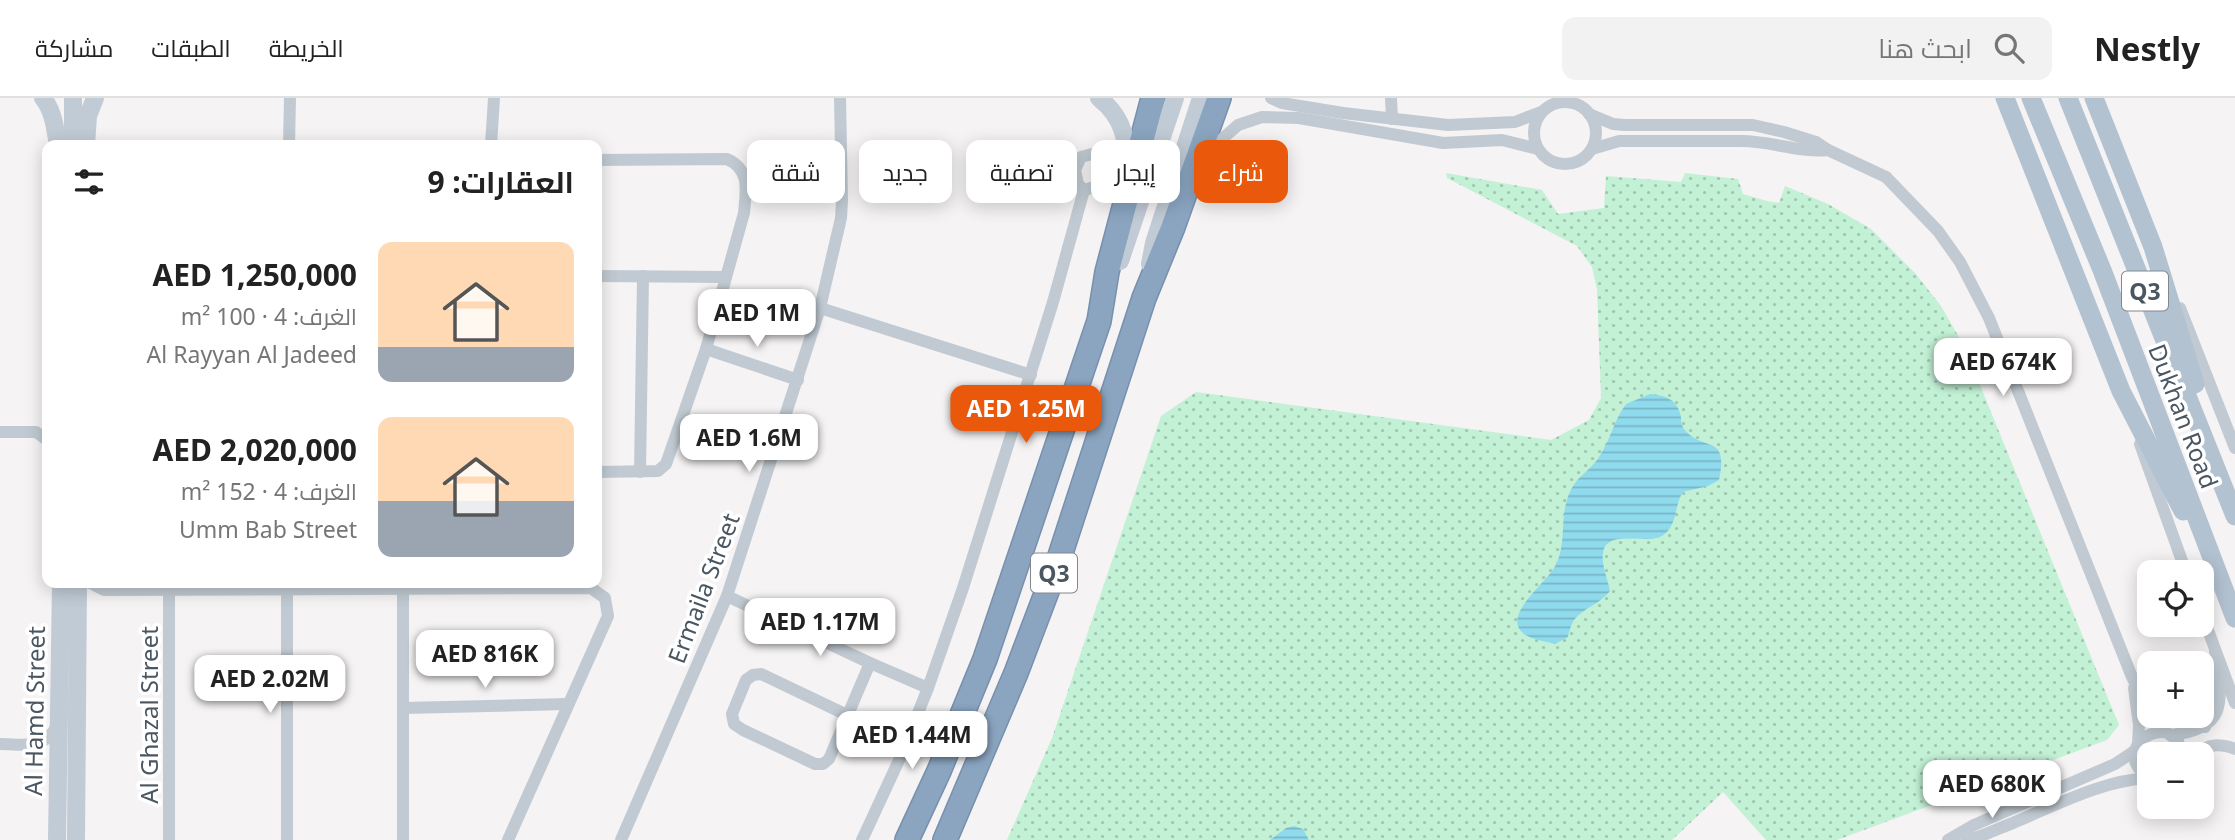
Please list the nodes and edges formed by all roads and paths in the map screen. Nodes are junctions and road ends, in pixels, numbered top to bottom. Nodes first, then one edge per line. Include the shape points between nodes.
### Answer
1 (43, 98) edge
2 (60, 98) edge
3 (73, 98) edge
4 (81, 98) edge
5 (95, 98) edge
6 (290, 98) edge
7 (494, 98) edge
8 (840, 98) edge
9 (1099, 98) edge
10 (1153, 98) edge
11 (1174, 98) edge
12 (1202, 98) edge
13 (1219, 98) edge
14 (1271, 98) edge
15 (1391, 98) edge
16 (2005, 98) edge
17 (2031, 98) edge
18 (2068, 98) edge
19 (2094, 98) edge
20 (1541, 112) junction
21 (1589, 114) junction
22 (1392, 119) junction
23 (1426, 124) junction
24 (58, 140) edge
25 (59, 140) edge
26 (73, 140) edge
27 (83, 140) edge
28 (84, 140) edge
29 (289, 140) edge
30 (491, 140) edge
31 (1426, 141) junction
32 (1538, 149) junction
33 (1591, 149) junction
34 (1828, 150) junction
35 (602, 160) edge
36 (1084, 190) dead end
37 (1123, 212) junction
38 (1173, 227) junction
39 (2153, 247) junction
40 (602, 276) edge
41 (643, 276) junction
42 (726, 277) junction
43 (1144, 298) junction
44 (820, 308) junction
45 (1099, 321) junction
46 (706, 349) junction
47 (1031, 374) junction
48 (798, 380) junction
49 (2121, 391) junction
50 (42, 428) edge
51 (0, 432) edge
52 (36, 432) junction
53 (42, 436) edge
54 (2235, 448) edge
55 (602, 472) edge
56 (640, 472) junction
57 (2223, 483) junction
58 (2235, 516) edge
59 (2182, 560) edge
60 (61, 588) edge
61 (78, 588) edge
62 (100, 588) edge
63 (497, 588) edge
64 (592, 588) edge
65 (403, 589) junction
66 (104, 590) junction
67 (169, 590) junction
68 (287, 590) junction
69 (727, 596) junction
70 (2227, 596) junction
71 (2235, 618) edge
72 (78, 620) junction
73 (2210, 637) edge
74 (2215, 651) junction
75 (870, 663) junction
76 (2135, 682) junction
77 (2137, 686) edge
78 (928, 688) junction
79 (2235, 703) edge
80 (568, 704) junction
81 (403, 708) junction
82 (847, 715) junction
83 (2214, 716) edge
84 (58, 725) junction
85 (2164, 728) edge
86 (2201, 728) edge
87 (2169, 734) junction
88 (2137, 742) edge
89 (2141, 742) edge
90 (2178, 742) edge
91 (0, 744) edge
92 (34, 745) junction
93 (2214, 745) edge
94 (2137, 746) joint
95 (2235, 749) edge
96 (2137, 764) edge
97 (57, 769) junction
98 (2137, 779) edge
99 (2040, 797) junction
100 (2012, 808) junction
101 (2048, 810) junction
102 (1996, 823) junction
103 (2015, 824) junction
104 (57, 840) edge
105 (76, 840) edge
106 (169, 840) edge
107 (287, 840) edge
108 (403, 840) edge
109 (508, 840) edge
110 (621, 840) edge
111 (862, 840) edge
112 (907, 840) edge
113 (945, 840) edge
114 (1948, 840) edge
115 (1967, 840) edge

1 - 24 street
2 - 25 street
3 - 26 street
4 - 27 street
5 - 28 street
6 - 29 street
7 - 30 street
8 - 44 street, Ermaila Street via 841,218
9 - 37 street via 1121,122 1126,139
10 - 37 highway
11 - 45 street, Q3
12 - 43 street via 1154,243
13 - 38 highway
14 - 22 street
15 - 22 street
16 - 49 main road
17 - 70 main road, Dukhan Road
18 - 57 main road, Dukhan Road / Q3
19 - 39 main road
20 - 21 street via 1563,102 1574,103
20 - 23 street via 1515,122
20 - 32 street via 1533,137
21 - 33 street via 1596,137
21 - 34 street via 1625,125 1753,125 1816,142
22 - 23 street
23 - 31 street via 1434,132
31 - 32 street via 1502,140
31 - 38 street via 1299,118 1250,120 1221,140 1195,197
32 - 33 street via 1563,165 1583,159
33 - 34 street via 1619,141 1761,141 1814,152
34 - 76 street via 1886,177 1938,231 1960,262 1989,318
35 - 42 street via 727,159 738,164 746,195
36 - 47 street
37 - 45 highway
38 - 43 highway
39 - 54 street
39 - 57 main road
40 - 41 street
41 - 42 street
41 - 56 street
42 - 46 street
43 - 113 highway, Q3 via 1057,565
44 - 47 street
44 - 48 street, Ermaila Street
45 - 112 highway, Q3 via 985,659
46 - 48 street
46 - 56 street via 666,464 658,471
47 - 78 street
48 - 69 street, Ermaila Street
49 - 59 street
49 - 70 main road
50 - 52 street
51 - 52 street
52 - 53 street
55 - 56 street
57 - 58 main road
60 - 84 street, Al Hamd Street
61 - 72 street, Al Hamd Street
62 - 66 street
63 - 65 street
64 - 80 street via 605,598 608,615
65 - 68 street
65 - 81 street
66 - 67 street
66 - 72 street via 86,602
67 - 68 street
67 - 106 street, Al Ghazal Street
68 - 107 street
69 - 75 street
69 - 110 street, Ermaila Street
70 - 71 main road
72 - 105 street, Al Hamd Street
73 - 74 street
74 - 79 street
74 - 83 street via 2220,703
75 - 78 street
75 - 82 street
76 - 77 street
76 - 88 street
78 - 111 street
80 - 81 street
80 - 109 street
81 - 108 street
82 - 82 street via 829,759 815,764 743,730 734,724 732,714 746,680 761,674
84 - 92 street via 47,740
84 - 97 street, Al Hamd Street
85 - 87 street
86 - 87 street
87 - 89 street via 2150,733
87 - 90 street
91 - 92 street
92 - 97 street
93 - 95 street
94 - 96 street
94 - 99 street via 2115,764
97 - 104 street, Al Hamd Street
98 - 101 street via 2094,790
99 - 100 street
99 - 101 street
100 - 102 street
100 - 103 street via 2008,816
101 - 103 street
102 - 103 street
102 - 114 street via 1974,825
102 - 115 street

